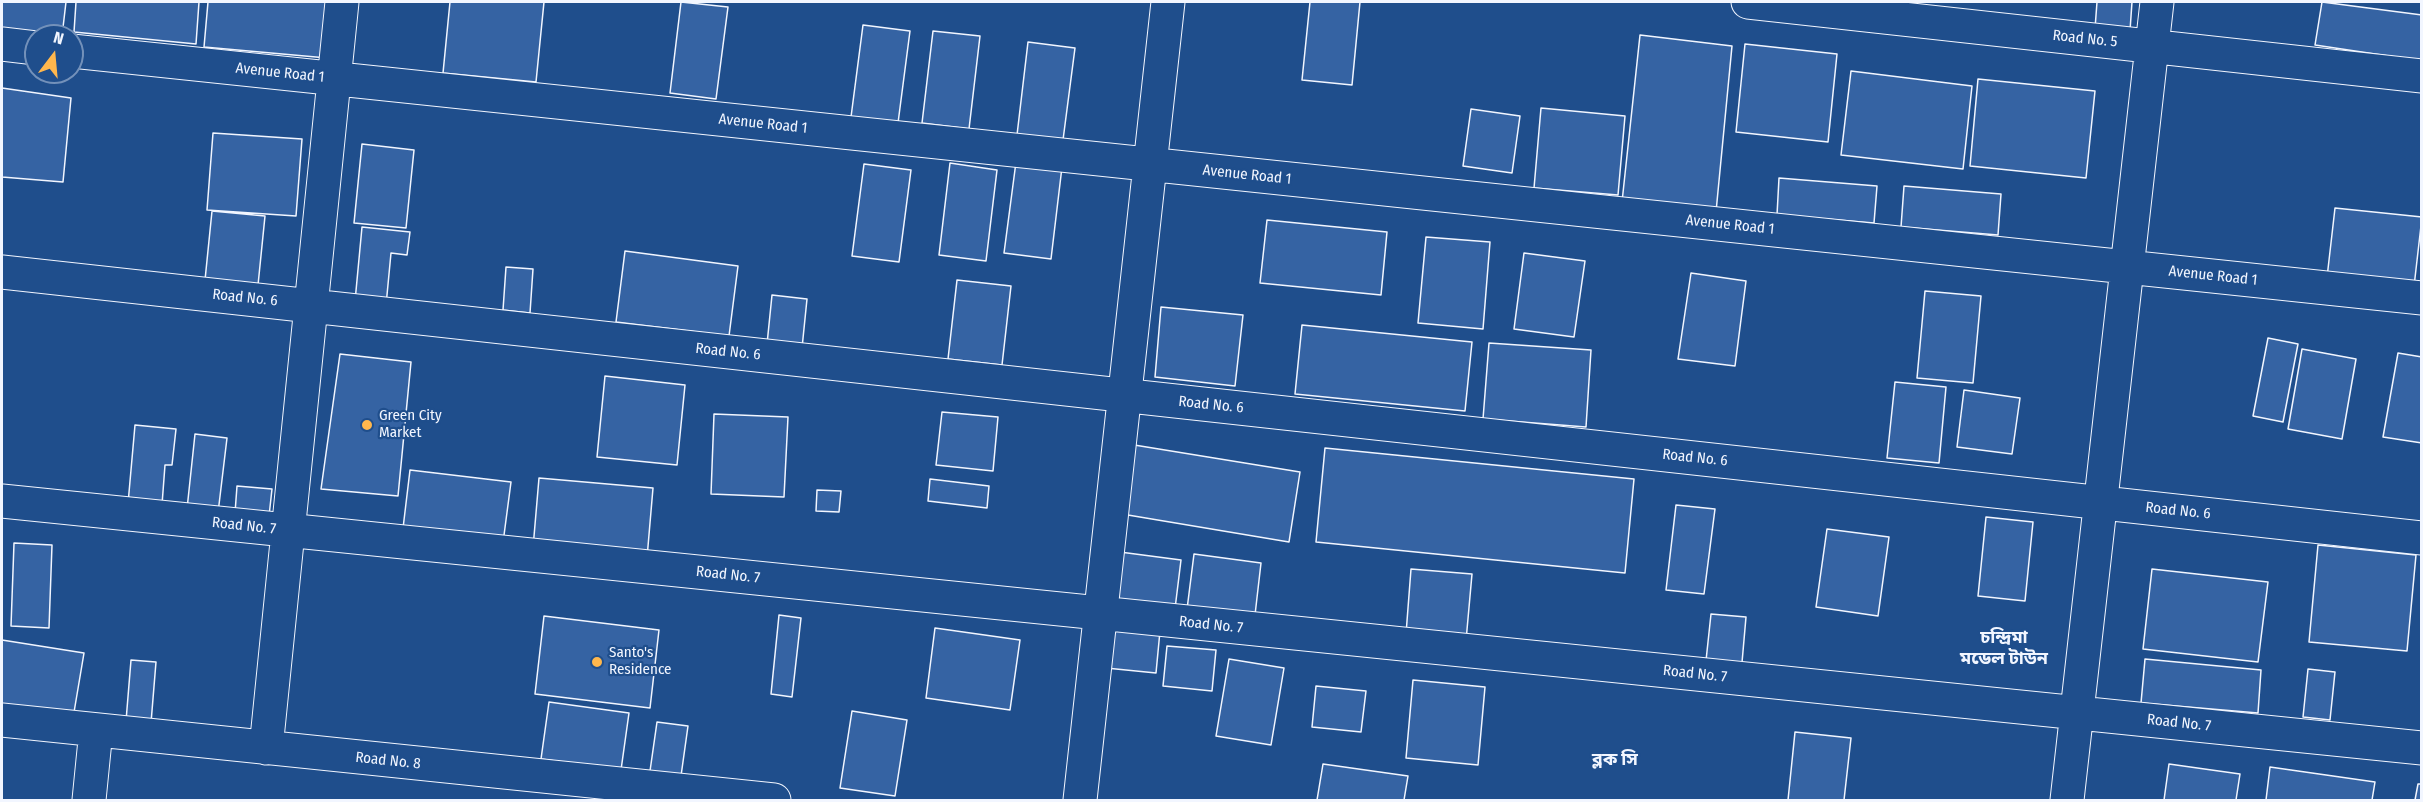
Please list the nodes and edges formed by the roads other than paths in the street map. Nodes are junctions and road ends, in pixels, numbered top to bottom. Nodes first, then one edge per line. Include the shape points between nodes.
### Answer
1 (342, 2) edge
2 (1168, 2) edge
3 (1748, 2) edge
4 (2157, 2) edge
5 (2, 44) edge
6 (2152, 46) junction
7 (24, 47) edge
8 (84, 52) edge
9 (2421, 76) edge
10 (334, 79) junction
11 (1150, 164) junction
12 (2127, 267) junction
13 (2, 272) edge
14 (2421, 298) edge
15 (311, 306) junction
16 (1125, 395) junction
17 (2, 501) edge
18 (2101, 502) junction
19 (288, 531) junction
20 (2421, 538) edge
21 (1101, 613) junction
22 (2077, 713) junction
23 (2, 720) edge
24 (96, 730) junction
25 (2421, 747) edge
26 (266, 748) junction
27 (89, 801) edge
28 (774, 801) edge
29 (1080, 801) edge
30 (2067, 801) edge

1 - 10 street
2 - 11 street
3 - 6 street, Road No. 5
4 - 6 street
5 - 7 street
6 - 9 street, Road No. 5
6 - 12 street
8 - 10 street, Avenue Road 1
10 - 11 street, Avenue Road 1
10 - 15 street
11 - 12 street, Avenue Road 1
11 - 16 street
12 - 14 street, Avenue Road 1
12 - 18 street
13 - 15 street, Road No. 6
15 - 16 street, Road No. 6
15 - 19 street
16 - 18 street, Road No. 6
16 - 21 street
17 - 19 street, Road No. 7
18 - 20 street, Road No. 6
18 - 22 street
19 - 21 street, Road No. 7
19 - 26 street
21 - 22 street, Road No. 7
21 - 29 street
22 - 25 street, Road No. 7
22 - 30 street
23 - 24 street, Road No. 8
24 - 26 street, Road No. 8
24 - 27 street
26 - 28 street, Road No. 8

